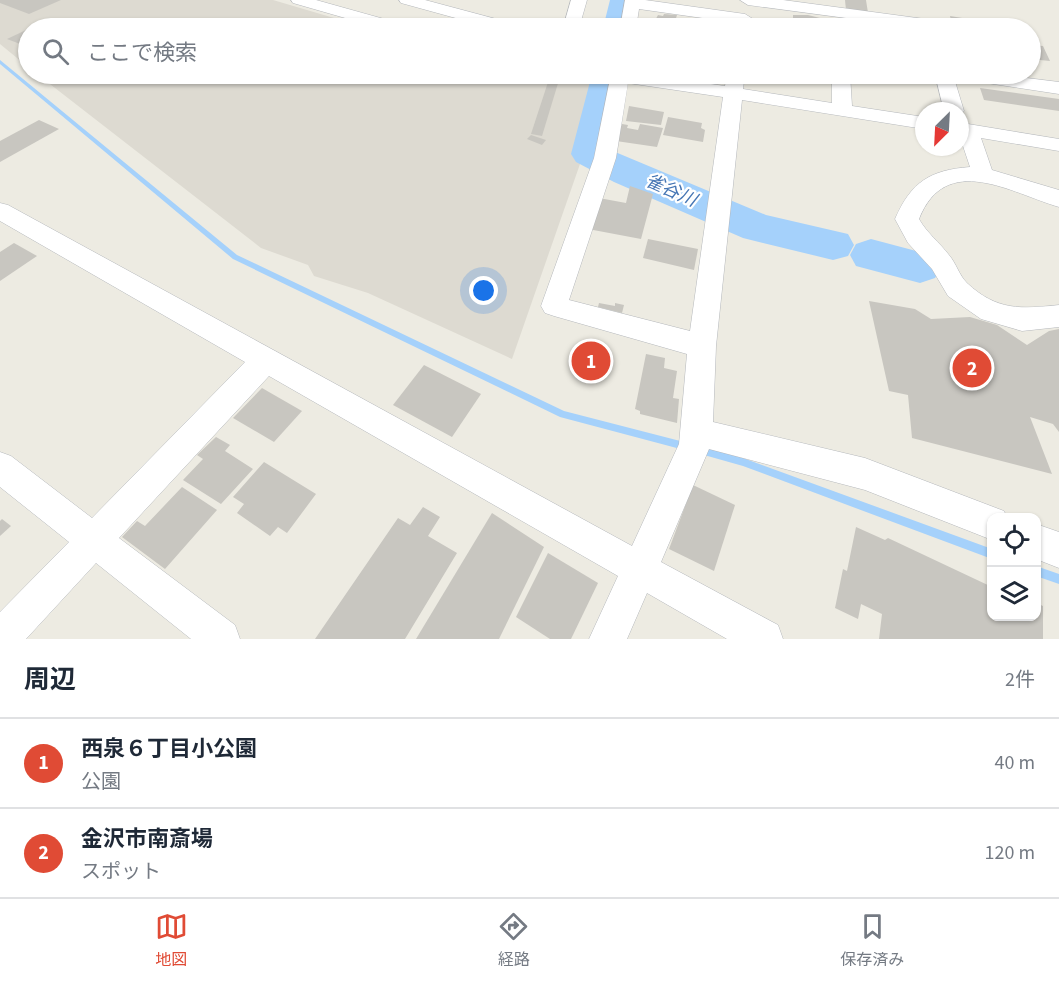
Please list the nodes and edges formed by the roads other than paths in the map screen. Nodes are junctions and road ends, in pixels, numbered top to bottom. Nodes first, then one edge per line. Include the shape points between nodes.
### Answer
1 (299, 0) edge
2 (407, 0) edge
3 (748, 0) edge
4 (575, 1) edge
5 (633, 1) edge
6 (383, 6) dead end
7 (928, 8) dead end
8 (362, 18) edge
9 (366, 18) edge
10 (473, 18) edge
11 (572, 18) edge
12 (630, 18) edge
13 (715, 18) edge
14 (745, 18) edge
15 (831, 18) edge
16 (930, 18) edge
17 (618, 84) edge
18 (735, 84) edge
19 (739, 84) edge
20 (841, 84) edge
21 (947, 84) edge
22 (1030, 84) edge
23 (1059, 88) edge
24 (952, 102) edge
25 (842, 110) junction
26 (915, 122) edge
27 (969, 128) edge
28 (969, 142) edge
29 (1059, 145) edge
30 (982, 174) junction
31 (1059, 199) edge
32 (0, 211) edge
33 (1059, 316) edge
34 (702, 346) junction
35 (265, 361) junction
36 (692, 450) junction
37 (0, 467) edge
38 (987, 521) edge
39 (96, 541) junction
40 (1041, 543) edge
41 (1059, 550) edge
42 (638, 569) junction
43 (0, 639) edge
44 (221, 639) edge
45 (608, 639) edge
46 (764, 639) edge

1 - 8 street
2 - 10 street
3 - 14 street
3 - 15 street
4 - 11 street
5 - 12 street
5 - 13 street
6 - 9 street
7 - 16 street
17 - 34 street via 603,164 554,306
18 - 34 street
19 - 25 street
20 - 25 street
21 - 24 street
22 - 23 street
25 - 26 street
27 - 29 street
28 - 30 street
30 - 31 street
30 - 33 street via 953,177 922,191 908,219 917,237 941,262 957,289 990,312 1022,320
32 - 35 street
34 - 36 street
35 - 39 street
35 - 42 street
36 - 38 street via 865,474
36 - 42 street
37 - 39 street
39 - 43 street
39 - 44 street
40 - 41 street
42 - 45 street
42 - 46 street

